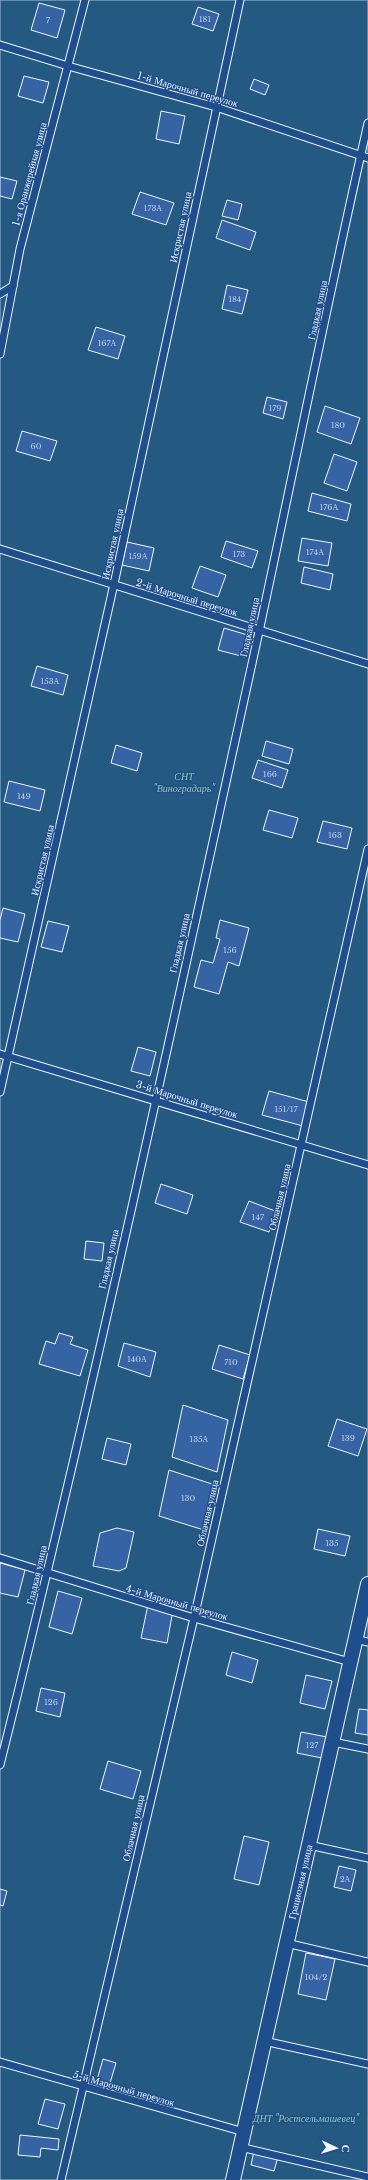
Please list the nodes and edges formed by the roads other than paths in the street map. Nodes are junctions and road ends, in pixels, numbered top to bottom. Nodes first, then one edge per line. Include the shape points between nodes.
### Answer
1 (85, 0) edge
2 (240, 0) edge
3 (0, 45) edge
4 (68, 66) junction
5 (216, 107) junction
6 (368, 123) edge
7 (364, 156) edge
8 (13, 286) junction
9 (0, 294) edge
10 (0, 354) edge
11 (0, 549) edge
12 (114, 584) junction
13 (259, 630) junction
14 (368, 664) edge
15 (368, 849) edge
16 (0, 1054) edge
17 (8, 1056) junction
18 (0, 1092) edge
19 (155, 1099) junction
20 (301, 1144) junction
21 (368, 1165) edge
22 (0, 1558) edge
23 (47, 1574) junction
24 (368, 1584) edge
25 (194, 1618) junction
26 (361, 1641) edge
27 (350, 1662) junction
28 (333, 1742) junction
29 (368, 1749) edge
30 (0, 1765) edge
31 (309, 1845) junction
32 (368, 1858) edge
33 (286, 1943) junction
34 (368, 1962) edge
35 (264, 2041) junction
36 (0, 2062) edge
37 (368, 2064) edge
38 (82, 2087) junction
39 (244, 2132) junction
40 (240, 2147) junction
41 (368, 2177) edge
42 (61, 2180) edge
43 (233, 2180) edge

1 - 4 lane, 1-я Оранжерейная улица
2 - 5 lane, Искристая улица
3 - 4 lane, 1-й Марочный переулок
4 - 5 lane, 1-й Марочный переулок
4 - 8 lane, 1-я Оранжерейная улица via 20,249
5 - 7 lane, 1-й Марочный переулок
5 - 12 lane, Искристая улица
6 - 7 lane, Гладкая улица
7 - 13 lane, Гладкая улица
8 - 9 lane
8 - 10 lane, 1-я Оранжерейная улица
11 - 12 lane, 2-й Марочный переулок
12 - 13 lane, 2-й Марочный переулок
12 - 17 lane, Искристая улица
13 - 14 lane, 2-й Марочный переулок
13 - 19 lane, Гладкая улица
15 - 20 lane, Облачная улица
16 - 17 lane, 3-й Марочный переулок
17 - 18 lane, Искристая улица
17 - 19 lane, 3-й Марочный переулок
19 - 20 lane, 3-й Марочный переулок
19 - 23 lane, Гладкая улица
20 - 21 lane, 3-й Марочный переулок
20 - 25 lane, Облачная улица
22 - 23 lane, 4-й Марочный переулок
23 - 25 lane, 4-й Марочный переулок
23 - 30 lane, Гладкая улица
24 - 26 street, Грациозная улица
25 - 27 lane, 4-й Марочный переулок
25 - 38 lane, Облачная улица
26 - 27 street, Грациозная улица
27 - 28 street, Грациозная улица
28 - 29 lane
28 - 31 street, Грациозная улица
31 - 32 lane
31 - 33 street, Грациозная улица
33 - 34 lane
33 - 35 street, Грациозная улица
35 - 37 lane
35 - 39 street, Грациозная улица
36 - 38 lane, 5-й Марочный переулок
38 - 39 lane, 5-й Марочный переулок
38 - 42 lane, Облачная улица
39 - 40 street, Грациозная улица
40 - 41 lane
40 - 43 street, Грациозная улица

